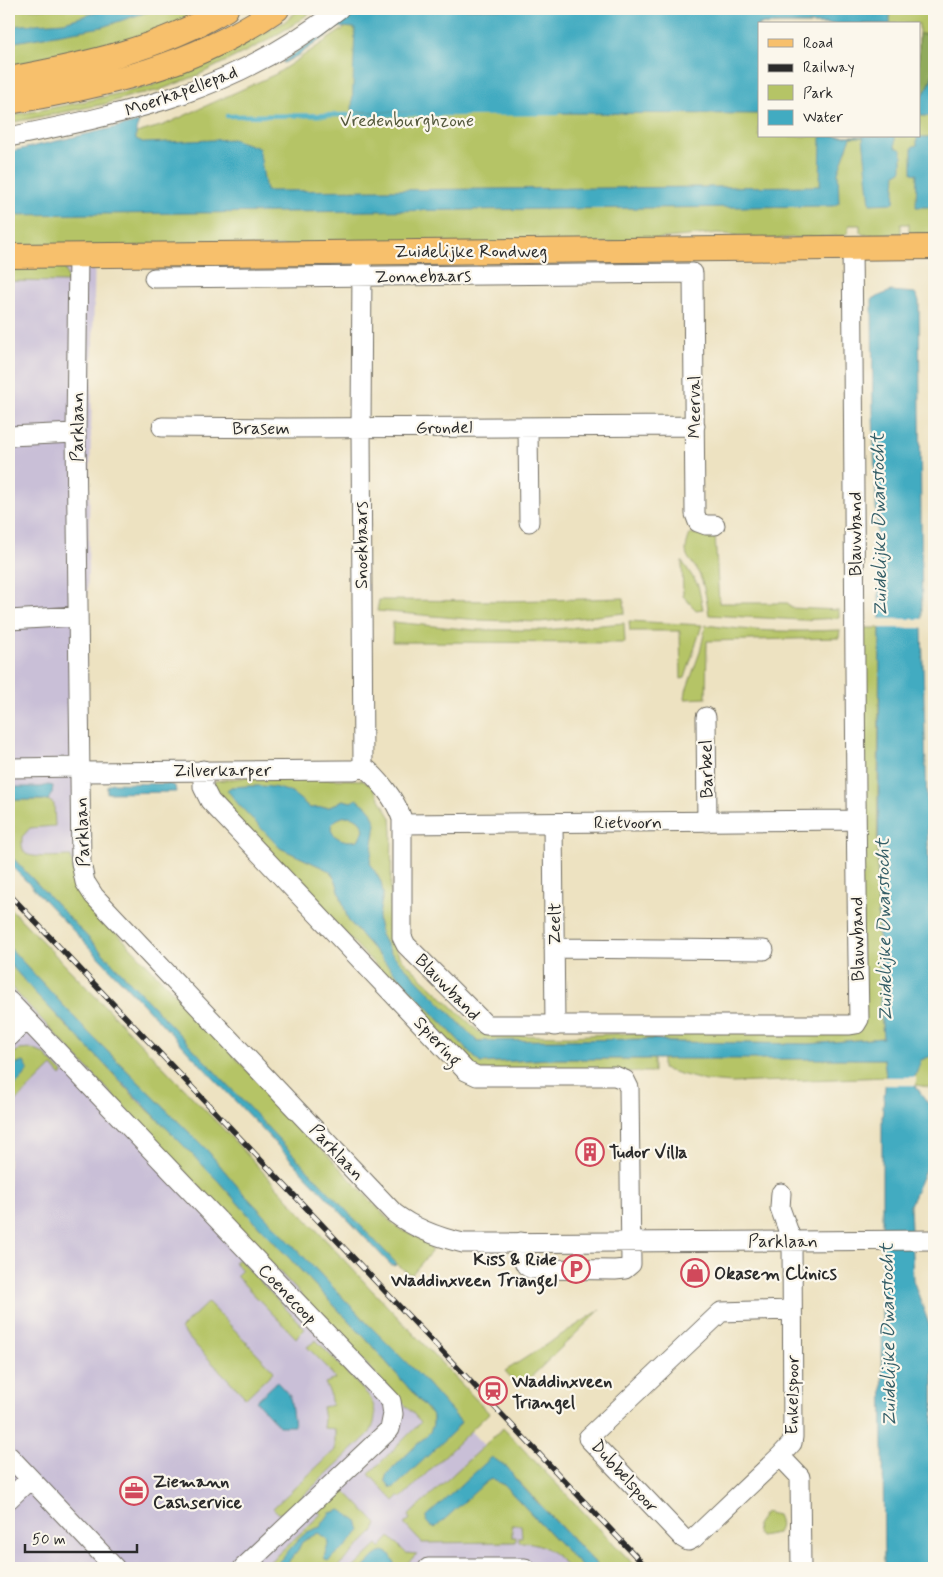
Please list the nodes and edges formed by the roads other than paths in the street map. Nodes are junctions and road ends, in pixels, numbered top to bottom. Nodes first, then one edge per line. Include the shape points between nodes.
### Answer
1 (226, 9) edge
2 (277, 9) edge
3 (338, 9) edge
4 (9, 79) edge
5 (9, 102) edge
6 (9, 137) edge
7 (934, 247) edge
8 (852, 248) junction
9 (362, 252) junction
10 (78, 255) junction
11 (9, 256) edge
12 (693, 273) joint
13 (362, 277) junction
14 (154, 278) dead end
15 (695, 426) junction
16 (528, 427) junction
17 (162, 428) dead end
18 (361, 428) junction
19 (76, 433) junction
20 (9, 436) edge
21 (529, 522) dead end
22 (715, 525) dead end
23 (78, 616) junction
24 (9, 620) edge
25 (706, 717) dead end
26 (363, 766) junction
27 (9, 768) edge
28 (80, 769) junction
29 (203, 770) junction
30 (855, 820) junction
31 (707, 822) junction
32 (553, 823) junction
33 (402, 824) junction
34 (554, 948) junction
35 (764, 950) dead end
36 (9, 1001) edge
37 (26, 1020) junction
38 (554, 1026) junction
39 (9, 1037) edge
40 (781, 1193) dead end
41 (928, 1240) edge
42 (631, 1241) junction
43 (792, 1241) junction
44 (521, 1242) junction
45 (792, 1310) junction
46 (9, 1456) edge
47 (780, 1456) junction
48 (30, 1479) junction
49 (9, 1499) edge
50 (115, 1568) edge
51 (243, 1568) edge
52 (428, 1568) edge
53 (525, 1568) edge
54 (801, 1568) edge

1 - 4 main road via 144,47 92,62
2 - 5 main road via 220,43 172,64 92,87
3 - 6 street, Moerkapellepad via 277,52 204,87 106,117
7 - 8 main road, Zuidelijke Rondweg
8 - 9 main road, Zuidelijke Rondweg
8 - 30 street, Blauwband
9 - 10 main road, Zuidelijke Rondweg
9 - 13 street, Snoekbaars
10 - 11 main road, Zuidelijke Rondweg
10 - 19 street, Parklaan
12 - 13 street, Zonnebaars
12 - 15 street, Meerval
13 - 14 street, Zonnebaars
13 - 18 street, Snoekbaars
15 - 16 street, Grondel
15 - 22 street, Meerval via 695,514 698,522
16 - 18 street, Grondel
16 - 21 street
17 - 18 street, Brasem
18 - 26 street, Snoekbaars
19 - 20 street
19 - 23 street, Parklaan
23 - 24 street
23 - 28 street, Parklaan
25 - 31 street, Barbeel
26 - 29 street, Zilverkarper via 354,770
26 - 33 street via 375,776 398,809
27 - 28 street, Zilverkarper
28 - 29 street, Zilverkarper
28 - 44 street, Parklaan via 81,863 85,882 94,896 394,1213 425,1232 463,1243
29 - 42 street, Spiering via 203,787 210,801 466,1071 477,1076 616,1076 625,1080 628,1088
30 - 31 street, Rietvoorn
30 - 38 street, Blauwband via 859,1019 856,1024
31 - 32 street, Rietvoorn
32 - 33 street, Rietvoorn
32 - 34 street, Zeelt
33 - 38 street, Blauwband via 401,929 406,944 486,1025
34 - 35 street
34 - 38 street, Zeelt
36 - 37 street, Coenecoop
37 - 39 street
37 - 51 street, Coenecoop via 391,1401 390,1429
40 - 43 street, Enkelspoor via 780,1208
41 - 43 street, Parklaan
42 - 43 street, Parklaan
42 - 44 street, Parklaan
42 - 44 street via 630,1264 625,1269 615,1270 532,1269 524,1263
43 - 45 street, Enkelspoor
45 - 47 street, Enkelspoor via 793,1437 792,1443
45 - 47 street, Dubbelspoor via 721,1312 588,1438 688,1541
46 - 48 street
47 - 54 street, Enkelspoor via 800,1477
48 - 49 street
48 - 50 street
52 - 53 street

